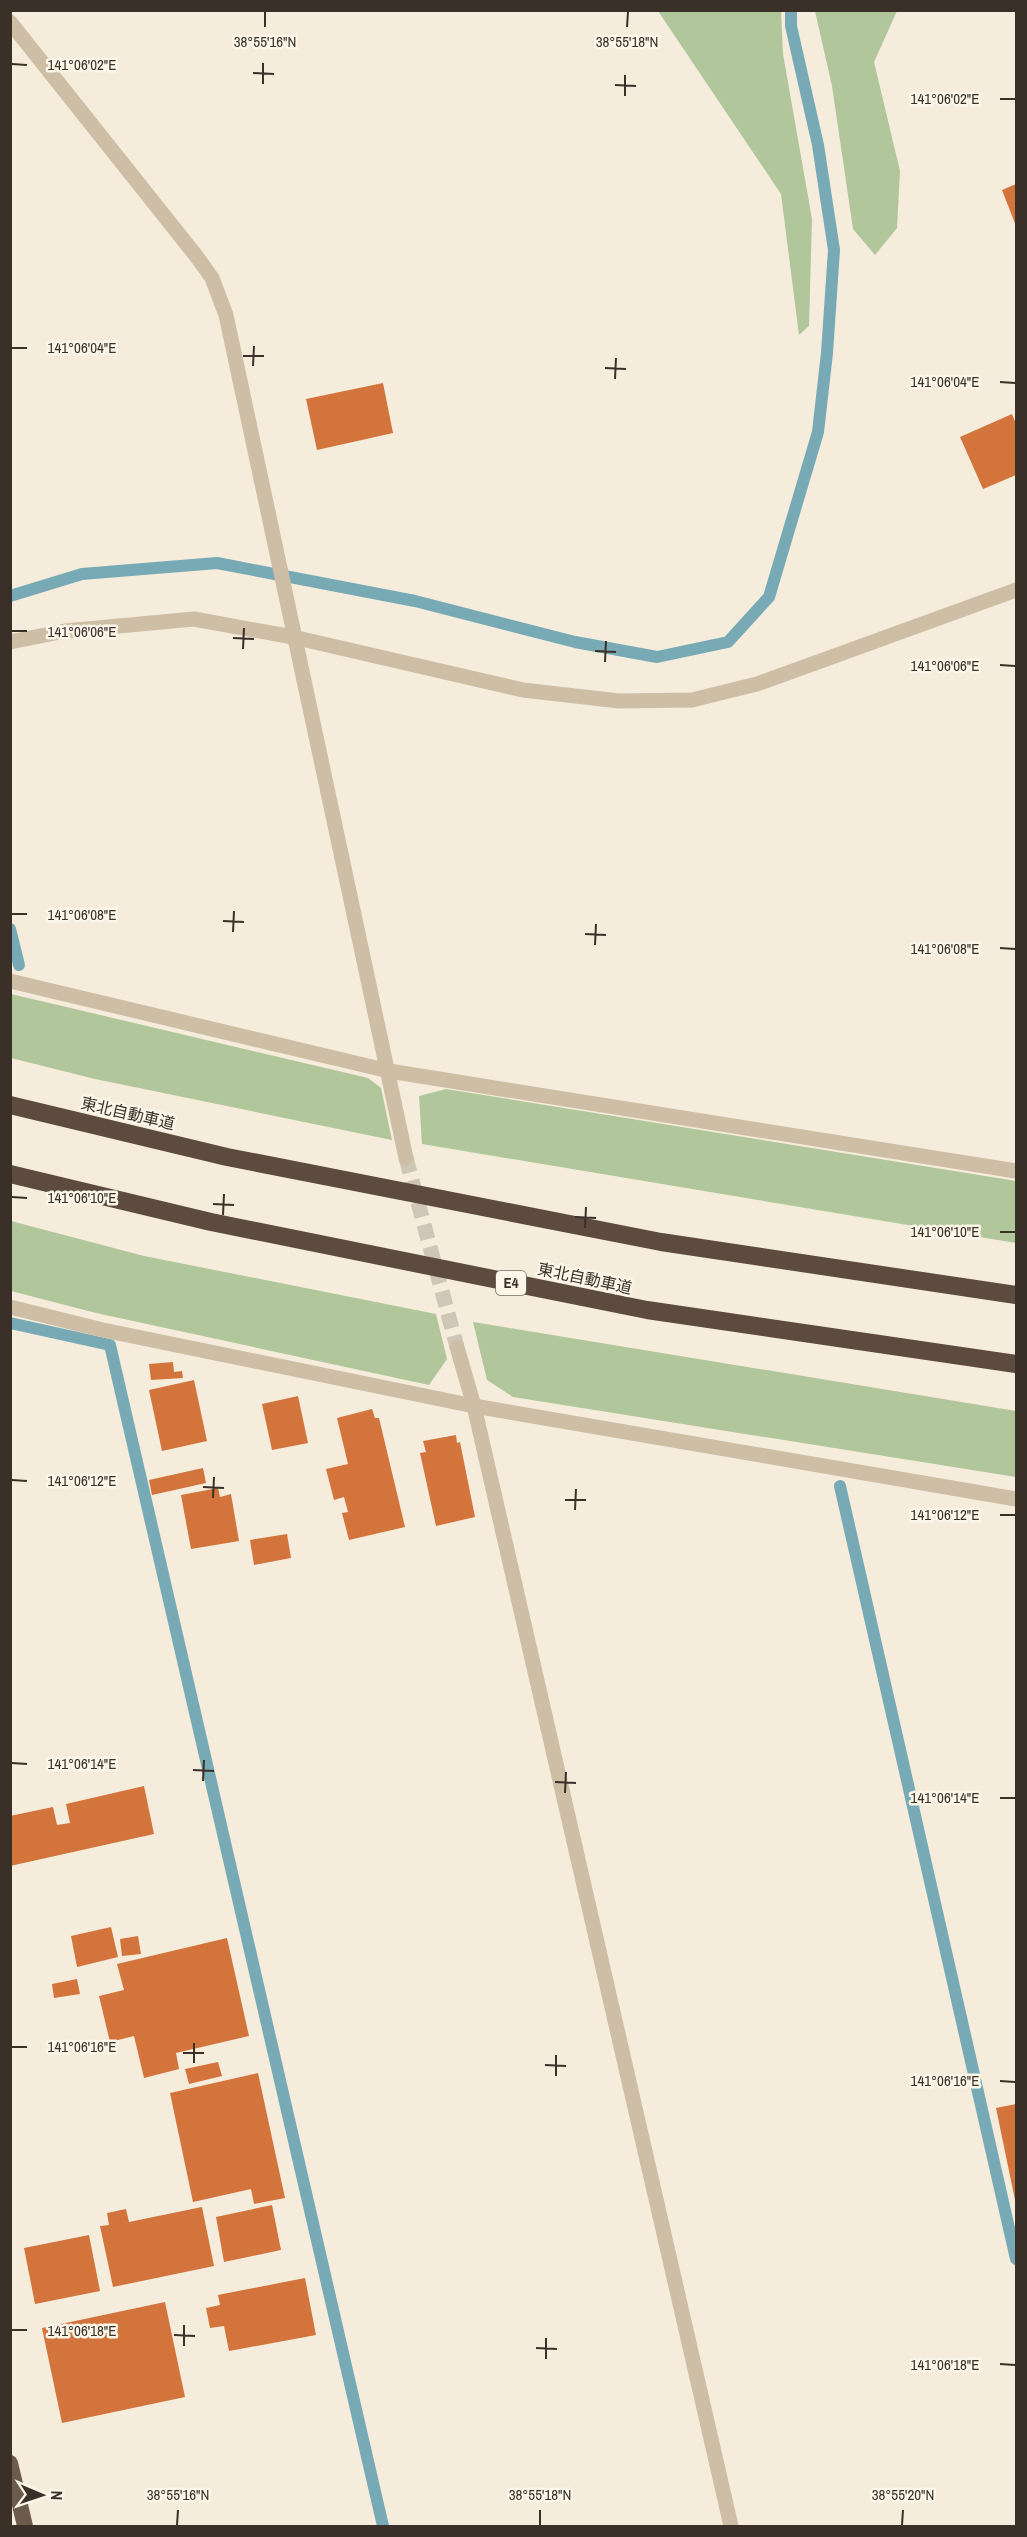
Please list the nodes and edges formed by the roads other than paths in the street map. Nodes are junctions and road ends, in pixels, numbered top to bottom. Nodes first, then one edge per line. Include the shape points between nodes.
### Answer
1 (10, 22) edge
2 (1017, 590) edge
3 (293, 637) junction
4 (10, 642) edge
5 (10, 981) edge
6 (389, 1071) junction
7 (10, 1105) edge
8 (406, 1158) tunnel mouth
9 (1017, 1171) edge
10 (10, 1174) edge
11 (1017, 1295) edge
12 (10, 1307) edge
13 (457, 1347) tunnel mouth
14 (1017, 1364) edge
15 (474, 1406) junction
16 (1017, 1499) edge
17 (10, 2463) edge
18 (25, 2526) edge
19 (731, 2526) edge

1 - 3 street via 212,278 226,315
2 - 3 street via 757,684 692,700 620,701 523,690
3 - 4 street via 194,619 65,631
3 - 6 street
5 - 6 street
6 - 8 street
6 - 9 street
7 - 11 highway, 東北自動車道 via 227,1157 661,1242
10 - 14 highway, 東北自動車道 / E4 via 211,1221 646,1310
12 - 15 street via 103,1330
13 - 15 street
15 - 16 street
15 - 19 street
17 - 18 highway

